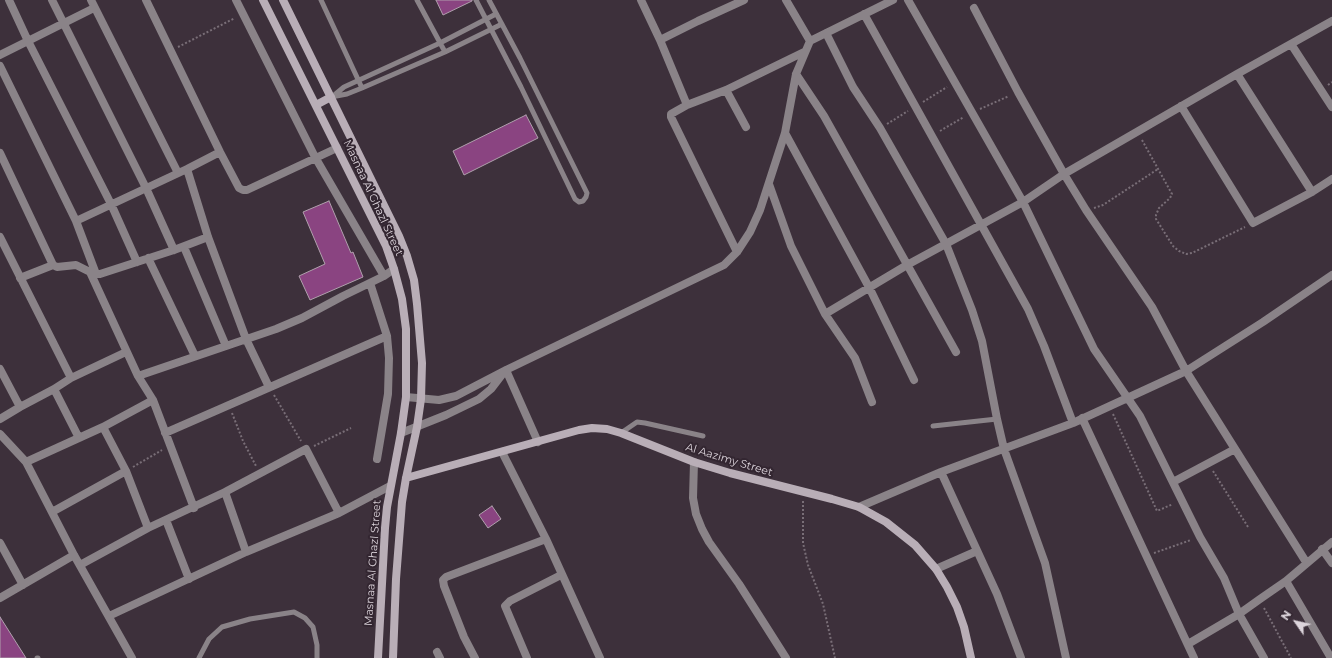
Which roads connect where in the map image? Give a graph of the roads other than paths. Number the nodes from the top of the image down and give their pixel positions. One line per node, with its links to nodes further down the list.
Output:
1 (9, 0): 26 (street)
2 (52, 0): 22 (street)
3 (146, 0): 48 (street)
4 (236, 0): 50 (street)
5 (263, 0): 41 (street, Masnaa Al Ghazl Street)
6 (283, 0): 40 (street, Masnaa Al Ghazl Street)
7 (321, 0): 37 (lane)
8 (417, 0): 29 (lane)
9 (476, 0): 20 (lane)
10 (489, 0): 18 (lane)
11 (641, 0): 27 (street)
12 (744, 0): 27 (street)
13 (786, 0): 28 (street)
14 (893, 0): 19 (street)
15 (908, 0): 58 (street)
16 (93, 4): 22 (street); 52 (street)
17 (974, 8): 53 (street)
18 (496, 14): 20 (lane); 23 (lane)
19 (864, 14): 25 (street); 61 (street)
20 (486, 19): 24 (lane); 29 (lane)
21 (1332, 21): 30 (street)
22 (63, 23): 26 (street); 56 (street)
23 (502, 24): 24 (lane); 24 (lane)
24 (491, 29): 31 (lane)
25 (826, 33): 28 (street); 64 (street)
26 (28, 40): 33 (street); 59 (street)
27 (660, 40): 42 (street)
28 (810, 41): 32 (street)
29 (440, 43): 31 (lane); 37 (lane)
30 (1291, 44): 36 (street); 44 (street)
31 (445, 52): 38 (lane)
32 (804, 52): 35 (street); 39 (street)
33 (0, 55)
34 (0, 66): 60 (street)
35 (796, 74): 46 (street); 71 (street)
36 (1237, 74): 43 (street); 57 (street)
37 (358, 80): 38 (lane); 40 (lane)
38 (362, 88): 40 (lane)
39 (726, 90): 42 (street); 45 (street)
40 (331, 97): 41 (street); 96 (street, Masnaa Al Ghazl Street)
41 (316, 105): 47 (street, Masnaa Al Ghazl Street)
42 (687, 105): 67 (street)
43 (1181, 106): 53 (street); 57 (street)
44 (1332, 107)
45 (746, 127)
46 (786, 133): 55 (street); 78 (street)
47 (337, 148): 50 (street); 72 (street, Masnaa Al Ghazl Street)
48 (220, 152): 50 (street); 51 (street)
49 (0, 153): 70 (street)
50 (315, 157): 75 (street)
51 (187, 169): 52 (street); 62 (street)
52 (178, 173): 56 (street)
53 (1064, 174): 58 (street); 88 (street)
54 (1332, 179): 57 (street)
55 (769, 184): 67 (street); 79 (street)
56 (146, 188): 59 (street); 66 (street)
57 (1312, 192)
58 (1023, 202): 61 (street); 95 (street)
59 (112, 204): 60 (street); 69 (street)
60 (76, 221): 73 (street)
61 (981, 225): 64 (street); 103 (street)
62 (208, 237): 65 (street); 81 (street)
63 (0, 238): 76 (street)
64 (946, 244): 71 (street); 102 (street)
65 (184, 247): 66 (street); 82 (street)
66 (174, 250): 68 (street)
67 (737, 252): 87 (street)
68 (148, 258): 69 (street); 85 (street)
69 (137, 262): 73 (street)
70 (53, 265): 73 (street); 76 (street)
71 (907, 265): 78 (street); 84 (street)
72 (394, 269): 75 (street); 94 (street, Masnaa Al Ghazl Street)
73 (93, 273): 83 (street)
74 (1332, 275): 88 (street)
75 (384, 276): 77 (street)
76 (20, 278): 90 (street)
77 (370, 283): 80 (street); 81 (street)
78 (870, 288): 79 (street); 91 (street)
79 (825, 314): 98 (street)
80 (387, 336): 92 (street); 117 (street)
81 (246, 339): 82 (street); 92 (street)
82 (226, 346): 85 (street)
83 (126, 352): 89 (street); 90 (street)
84 (956, 352)
85 (195, 356): 89 (street)
86 (0, 369): 99 (street)
87 (506, 370): 96 (street); 105 (street); 113 (street)
88 (1186, 371): 95 (street); 115 (street)
89 (138, 376): 97 (street)
90 (71, 378): 93 (street)
91 (914, 380)
92 (269, 387): 107 (street)
93 (54, 389): 99 (street); 112 (street)
94 (406, 397): 96 (street); 108 (street, Masnaa Al Ghazl Street)
95 (1128, 398): 100 (street); 123 (street)
96 (421, 399): 105 (street, Masnaa Al Ghazl Street)
97 (153, 400): 106 (street); 107 (street)
98 (872, 402)
99 (20, 407): 101 (street)
100 (1082, 418): 103 (street); 150 (street)
101 (0, 419)
102 (996, 419): 104 (lane); 114 (street)
103 (1073, 423): 114 (street)
104 (933, 426)
105 (417, 427): 108 (street); 122 (street, Masnaa Al Ghazl Street)
106 (103, 428): 112 (street); 120 (street)
107 (165, 433): 127 (street)
108 (401, 433): 124 (street, Masnaa Al Ghazl Street)
109 (621, 433): 111 (lane); 113 (street, Al Aazimy Street); 119 (street, Al Aazimy Street)
110 (0, 434): 118 (street)
111 (703, 436)
112 (79, 438): 118 (street)
113 (538, 442): 116 (street, Al Aazimy Street)
114 (1004, 449): 121 (street); 162 (street)
115 (1235, 449): 123 (street); 139 (street)
116 (502, 452): 122 (street, Al Aazimy Street); 132 (street)
117 (377, 459)
118 (26, 462): 128 (street)
119 (694, 462): 126 (street, Al Aazimy Street); 159 (street)
120 (126, 471): 128 (street); 131 (street)
121 (941, 472): 126 (street); 136 (street)
122 (406, 478): 155 (street, Masnaa Al Ghazl Street)
123 (1173, 482): 148 (street)
124 (390, 486): 129 (street); 154 (street, Masnaa Al Ghazl Street)
125 (225, 492): 127 (street); 129 (street); 137 (street)
126 (858, 507): 142 (street, Al Aazimy Street)
127 (194, 508): 130 (street)
128 (52, 512): 138 (street)
129 (339, 513): 137 (street)
130 (166, 520): 131 (street); 144 (street)
131 (148, 528): 141 (street)
132 (546, 539): 143 (street); 156 (street)
133 (1332, 542): 135 (street)
134 (0, 543): 146 (street)
135 (1322, 549): 139 (street); 140 (street)
136 (977, 550): 142 (street); 161 (street)
137 (246, 552): 144 (street)
138 (74, 555): 141 (street); 146 (street)
139 (1306, 562): 145 (street)
140 (1332, 563)
141 (80, 565): 149 (street)
142 (936, 569): 160 (street, Al Aazimy Street)
143 (561, 575): 157 (street); 158 (street)
144 (189, 579): 149 (street)
145 (1286, 581): 148 (street); 165 (street)
146 (23, 585): 147 (street)
147 (0, 598)
148 (1239, 614): 150 (street); 164 (street)
149 (109, 616): 151 (street)
150 (1188, 644): 163 (street)
151 (132, 658)
152 (199, 658): 153 (lane)
153 (317, 658)
154 (378, 658)
155 (393, 658)
156 (476, 658)
157 (527, 658)
158 (600, 658)
159 (786, 658)
160 (971, 658)
161 (1021, 658)
162 (1066, 658)
163 (1194, 658)
164 (1264, 658)
165 (1331, 658)

